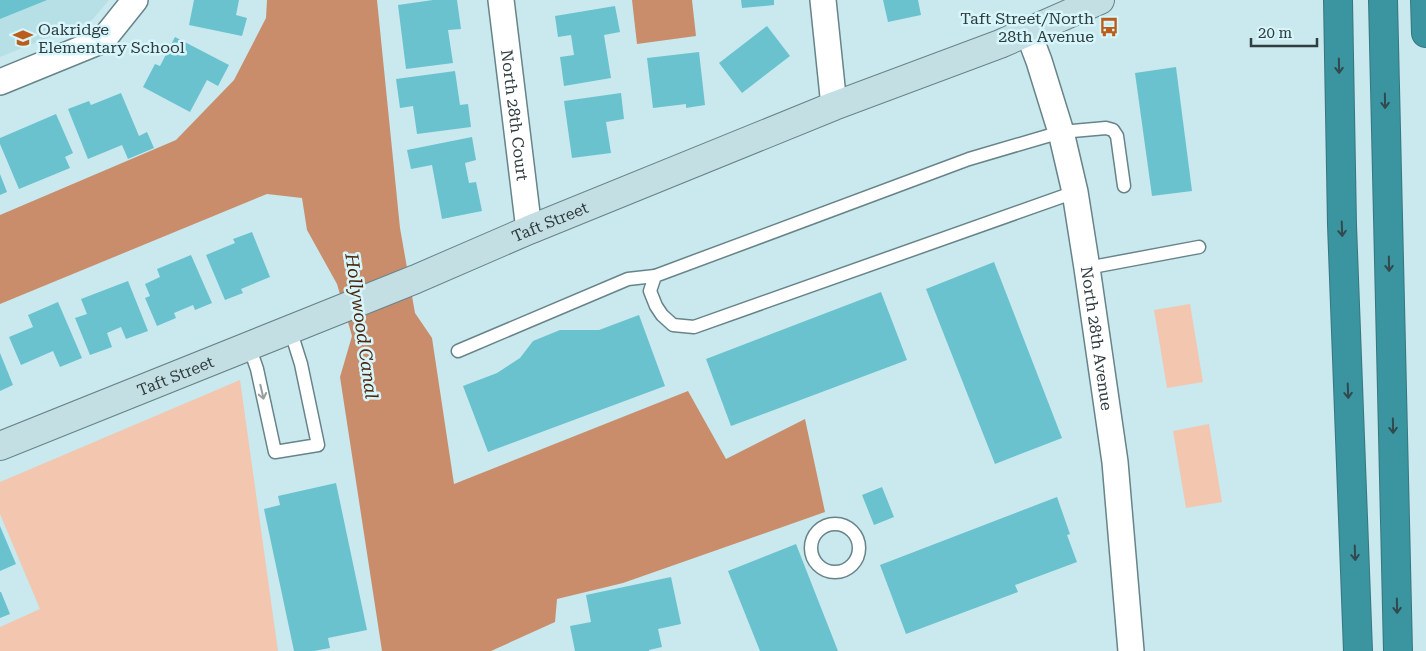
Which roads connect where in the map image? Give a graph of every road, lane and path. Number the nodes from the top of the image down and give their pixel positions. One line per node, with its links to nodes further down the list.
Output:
1 (135, 0): 10 (street)
2 (501, 0): 15 (street, North 28th Court)
3 (824, 0): 11 (street)
4 (1100, 0): 8 (street, Taft Street)
5 (1338, 0): 24 (highway, one-way to 24)
6 (1382, 0): 25 (highway, one-way to 25)
7 (1425, 0): 9 (highway)
8 (1028, 32): 11 (street, Taft Street); 12 (street, North 28th Avenue)
9 (1426, 33)
10 (0, 82)
11 (834, 106): 15 (street, Taft Street)
12 (1061, 132): 13 (lane); 14 (street, North 28th Avenue); 18 (lane)
13 (1124, 186)
14 (1075, 192): 17 (street, North 28th Avenue); 18 (lane)
15 (529, 230): 19 (street, Taft Street)
16 (1199, 247): 17 (lane)
17 (1087, 268): 23 (street, North 28th Avenue)
18 (655, 276): 21 (lane)
19 (290, 329): 20 (street, Taft Street); 20 (lane, one-way to 19)
20 (249, 346): 22 (street, Taft Street)
21 (458, 350)
22 (0, 446)
23 (1130, 651)
24 (1358, 651)
25 (1398, 651)

